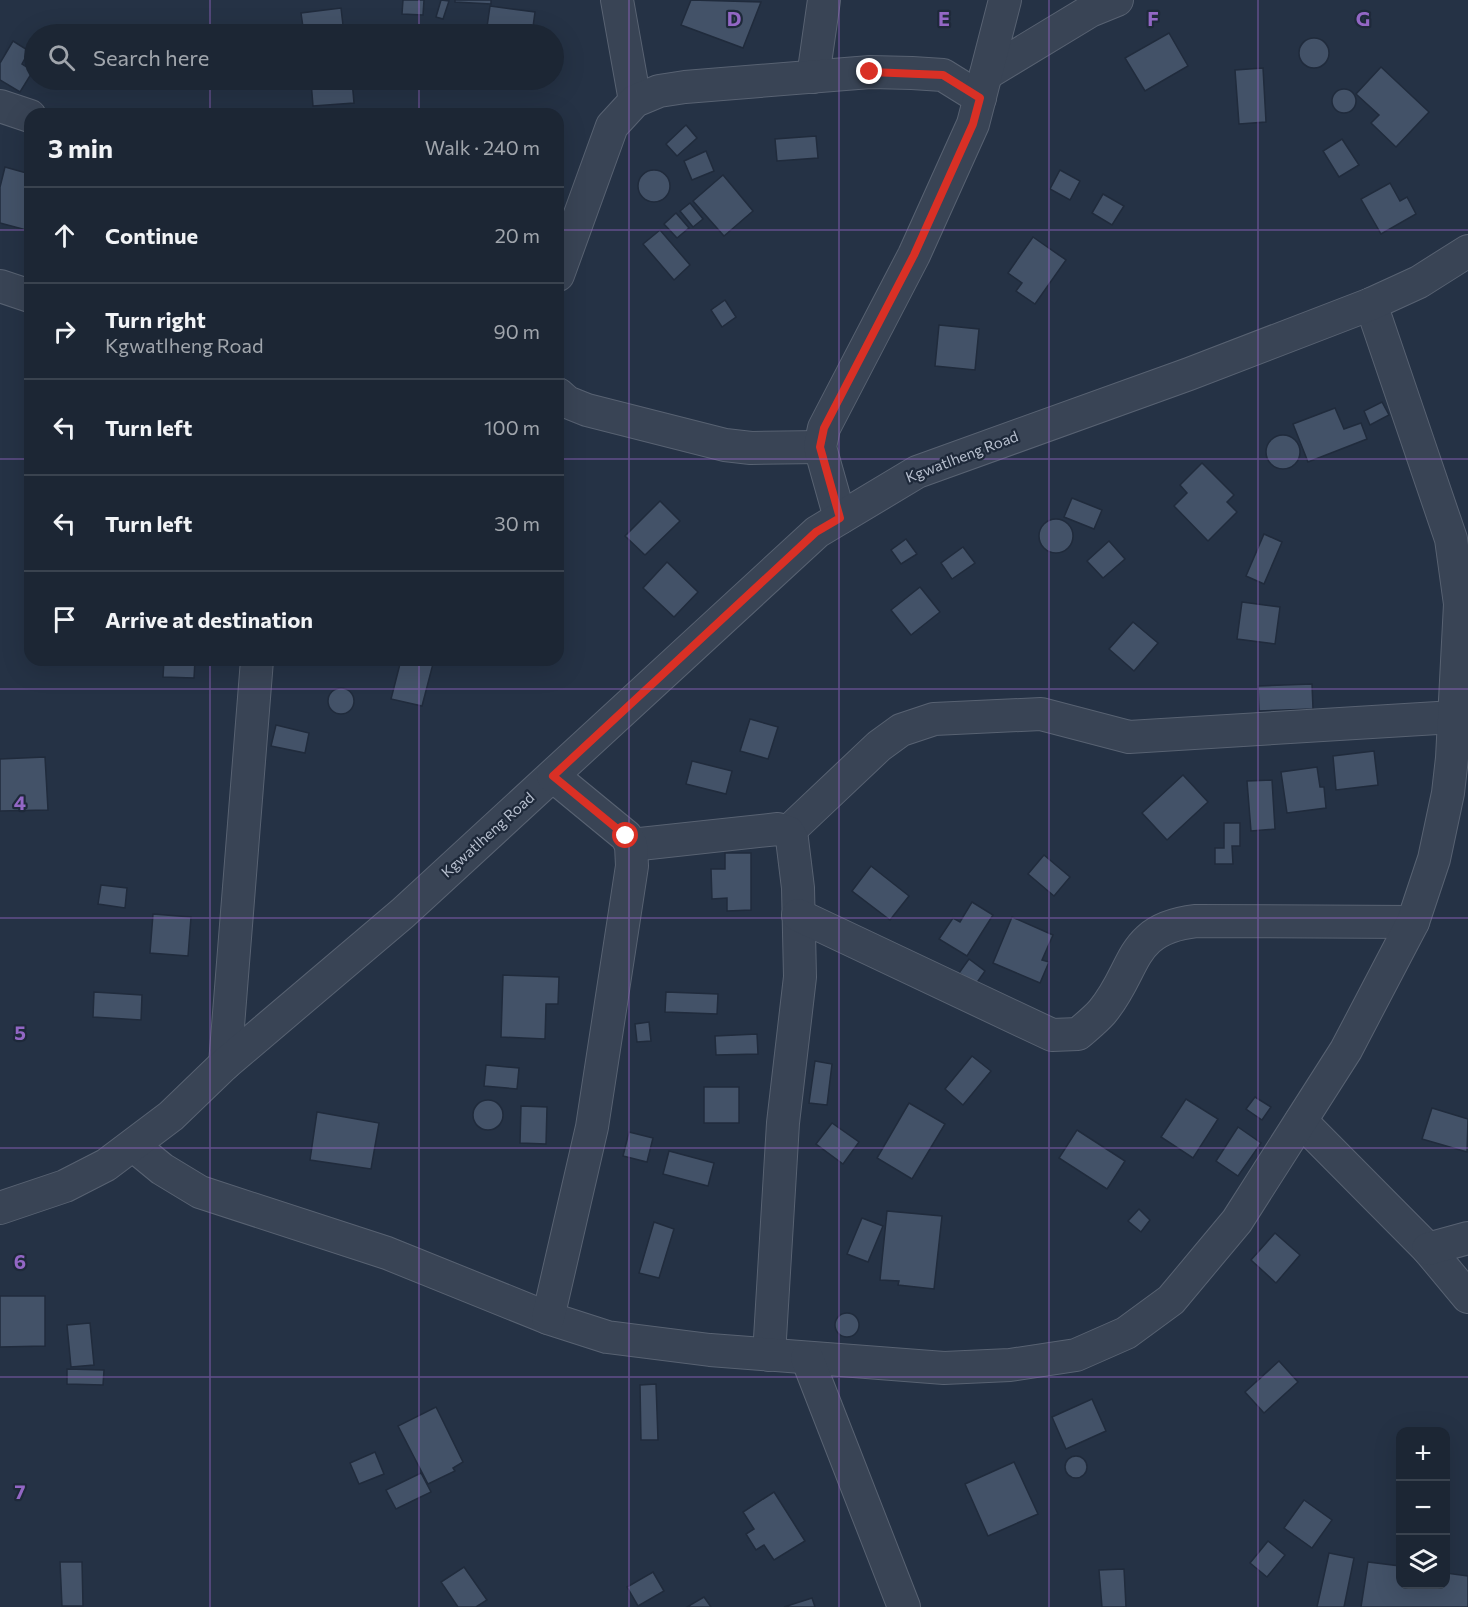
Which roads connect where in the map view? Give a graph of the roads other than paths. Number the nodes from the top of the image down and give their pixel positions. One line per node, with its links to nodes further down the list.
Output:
1 (617, 0): 7 (street)
2 (824, 0): 5 (street)
3 (1005, 0): 6 (street)
4 (1117, 0): 6 (street)
5 (813, 77): 6 (street); 7 (street)
6 (983, 86): 16 (street)
7 (635, 101): 11 (street)
8 (0, 106): 9 (street)
9 (24, 114)
10 (1468, 251): 14 (street, Kgwatlheng Road)
11 (564, 258)
12 (0, 286): 13 (street)
13 (24, 294)
14 (1371, 304): 17 (street, Kgwatlheng Road); 19 (street)
15 (564, 399): 16 (street)
16 (820, 447): 17 (street)
17 (840, 518): 20 (street, Kgwatlheng Road)
18 (257, 666): 26 (street)
19 (1454, 717): 21 (street); 22 (street)
20 (553, 776): 23 (street); 26 (street, Kgwatlheng Road)
21 (1458, 803): 25 (street)
22 (788, 832): 23 (street); 24 (street)
23 (632, 845): 33 (street)
24 (798, 915): 25 (street); 34 (street)
25 (1413, 922): 27 (street)
26 (225, 1064): 28 (street, Kgwatlheng Road)
27 (1301, 1121): 31 (street); 35 (street)
28 (134, 1146): 29 (street, Kgwatlheng Road); 33 (street)
29 (0, 1208)
30 (1468, 1238): 31 (street)
31 (1428, 1249): 32 (street)
32 (1468, 1297)
33 (548, 1318): 34 (street)
34 (769, 1355): 35 (street)
35 (807, 1358): 36 (street)
36 (904, 1607)

